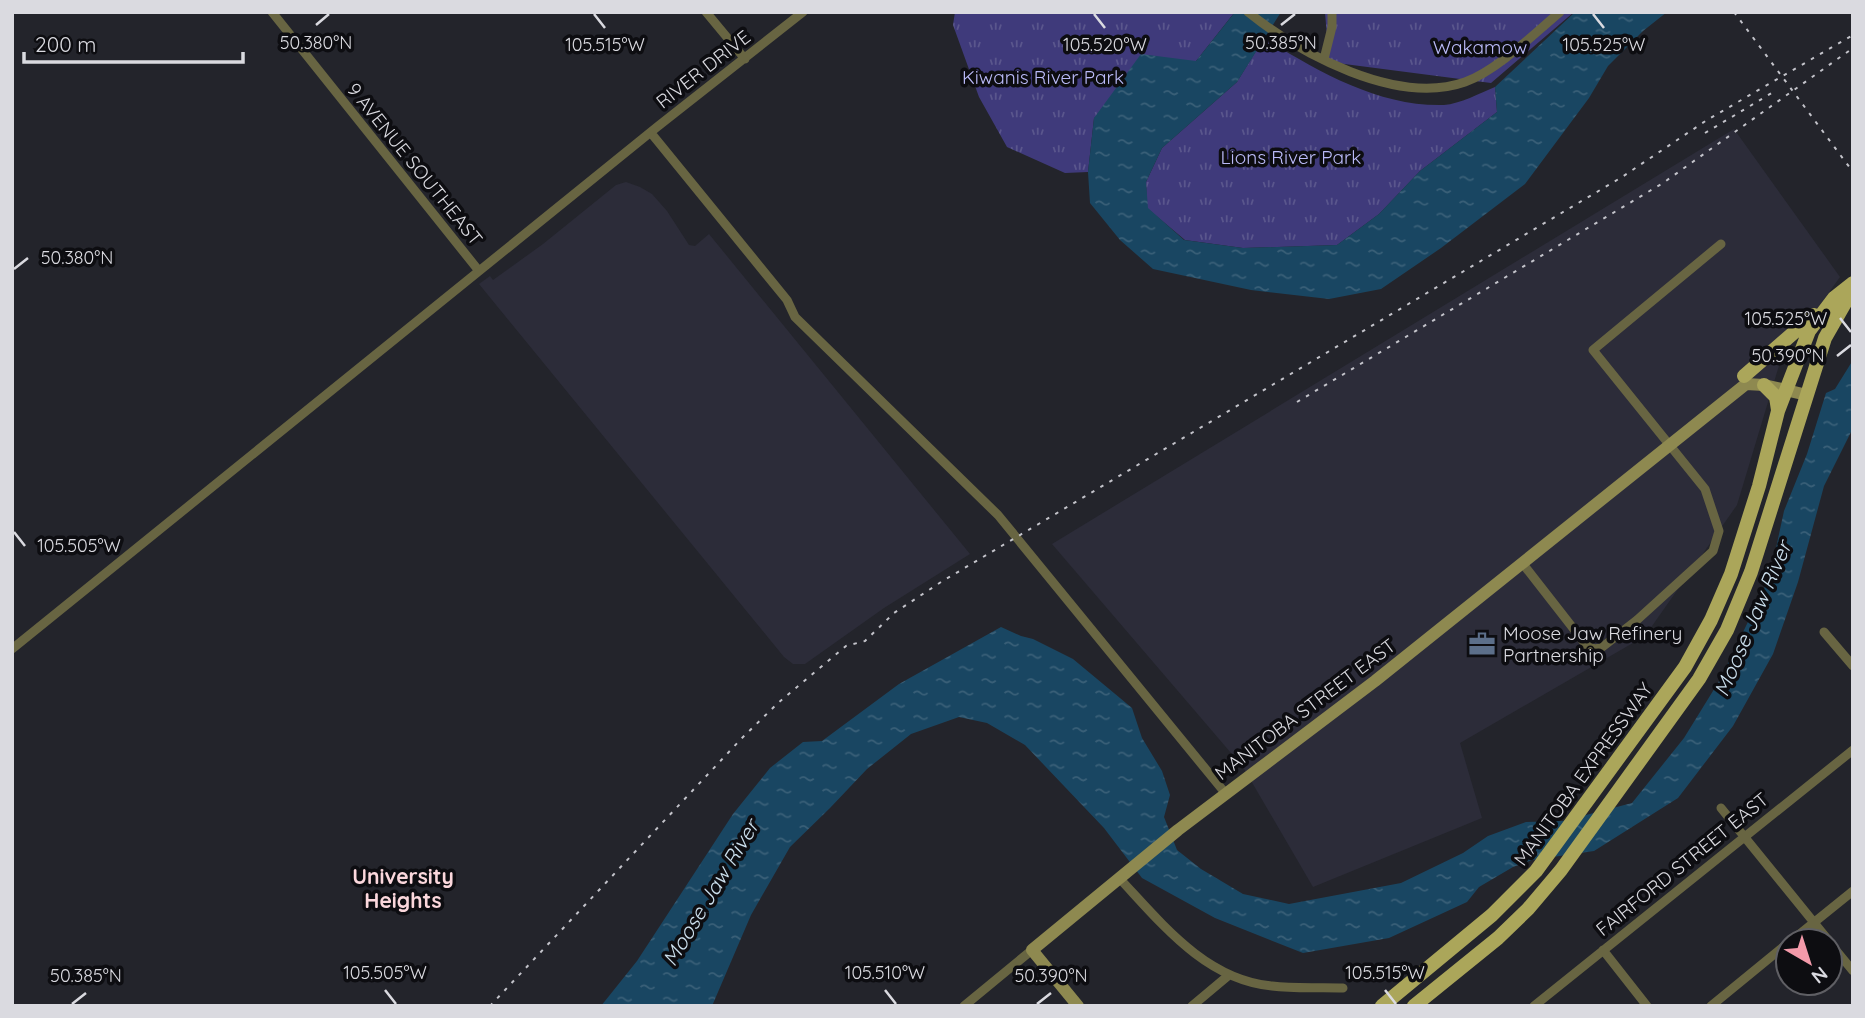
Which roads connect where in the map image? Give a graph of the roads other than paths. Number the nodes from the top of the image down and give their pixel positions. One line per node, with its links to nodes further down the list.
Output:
1 (272, 12): 11 (street, 9 AVENUE SOUTHEAST)
2 (706, 12): 7 (street)
3 (803, 12): 7 (street, RIVER DRIVE)
4 (1248, 12): 8 (street)
5 (1332, 12): 8 (street)
6 (1560, 12): 8 (street)
7 (744, 59): 9 (street, RIVER DRIVE)
8 (1324, 59)
9 (654, 130): 11 (street, RIVER DRIVE); 25 (street)
10 (1721, 244): 19 (street)
11 (479, 271): 22 (street, RIVER DRIVE)
12 (1851, 289): 13 (main road, MANITOBA EXPRESSWAY); 17 (main road, MANITOBA EXPRESSWAY)
13 (1834, 298): 14 (main road); 16 (main road, MANITOBA EXPRESSWAY)
14 (1744, 376): 16 (street); 19 (street, MANITOBA STREET EAST)
15 (1764, 385): 16 (street); 18 (main road); 19 (street, MANITOBA STREET EAST)
16 (1786, 387): 17 (street); 18 (main road, MANITOBA EXPRESSWAY)
17 (1807, 395): 42 (main road, MANITOBA EXPRESSWAY)
18 (1778, 411): 41 (main road, MANITOBA EXPRESSWAY)
19 (1668, 442): 20 (street, MANITOBA STREET EAST); 20 (street)
20 (1523, 564): 25 (street, MANITOBA STREET EAST)
21 (1824, 632): 23 (street)
22 (12, 649)
23 (1853, 666)
24 (1853, 750): 27 (street, FAIRFORD STREET EAST)
25 (1226, 794): 28 (street, MANITOBA STREET EAST)
26 (1721, 808): 27 (street)
27 (1745, 838): 30 (street); 34 (street, FAIRFORD STREET EAST)
28 (1124, 876): 33 (street, MANITOBA STREET EAST); 36 (street)
29 (1853, 891): 30 (street)
30 (1814, 922): 31 (street); 32 (street)
31 (1808, 927)
32 (1818, 927)
33 (1032, 950): 38 (street, MANITOBA STREET EAST); 39 (street)
34 (1603, 950): 43 (street, FAIRFORD STREET EAST); 44 (street)
35 (1774, 954): 45 (street)
36 (1228, 975): 37 (street); 40 (street)
37 (1343, 988)
38 (964, 1006)
39 (1078, 1006)
40 (1192, 1006)
41 (1382, 1006)
42 (1414, 1006)
43 (1534, 1006)
44 (1647, 1006)
45 (1711, 1006)

